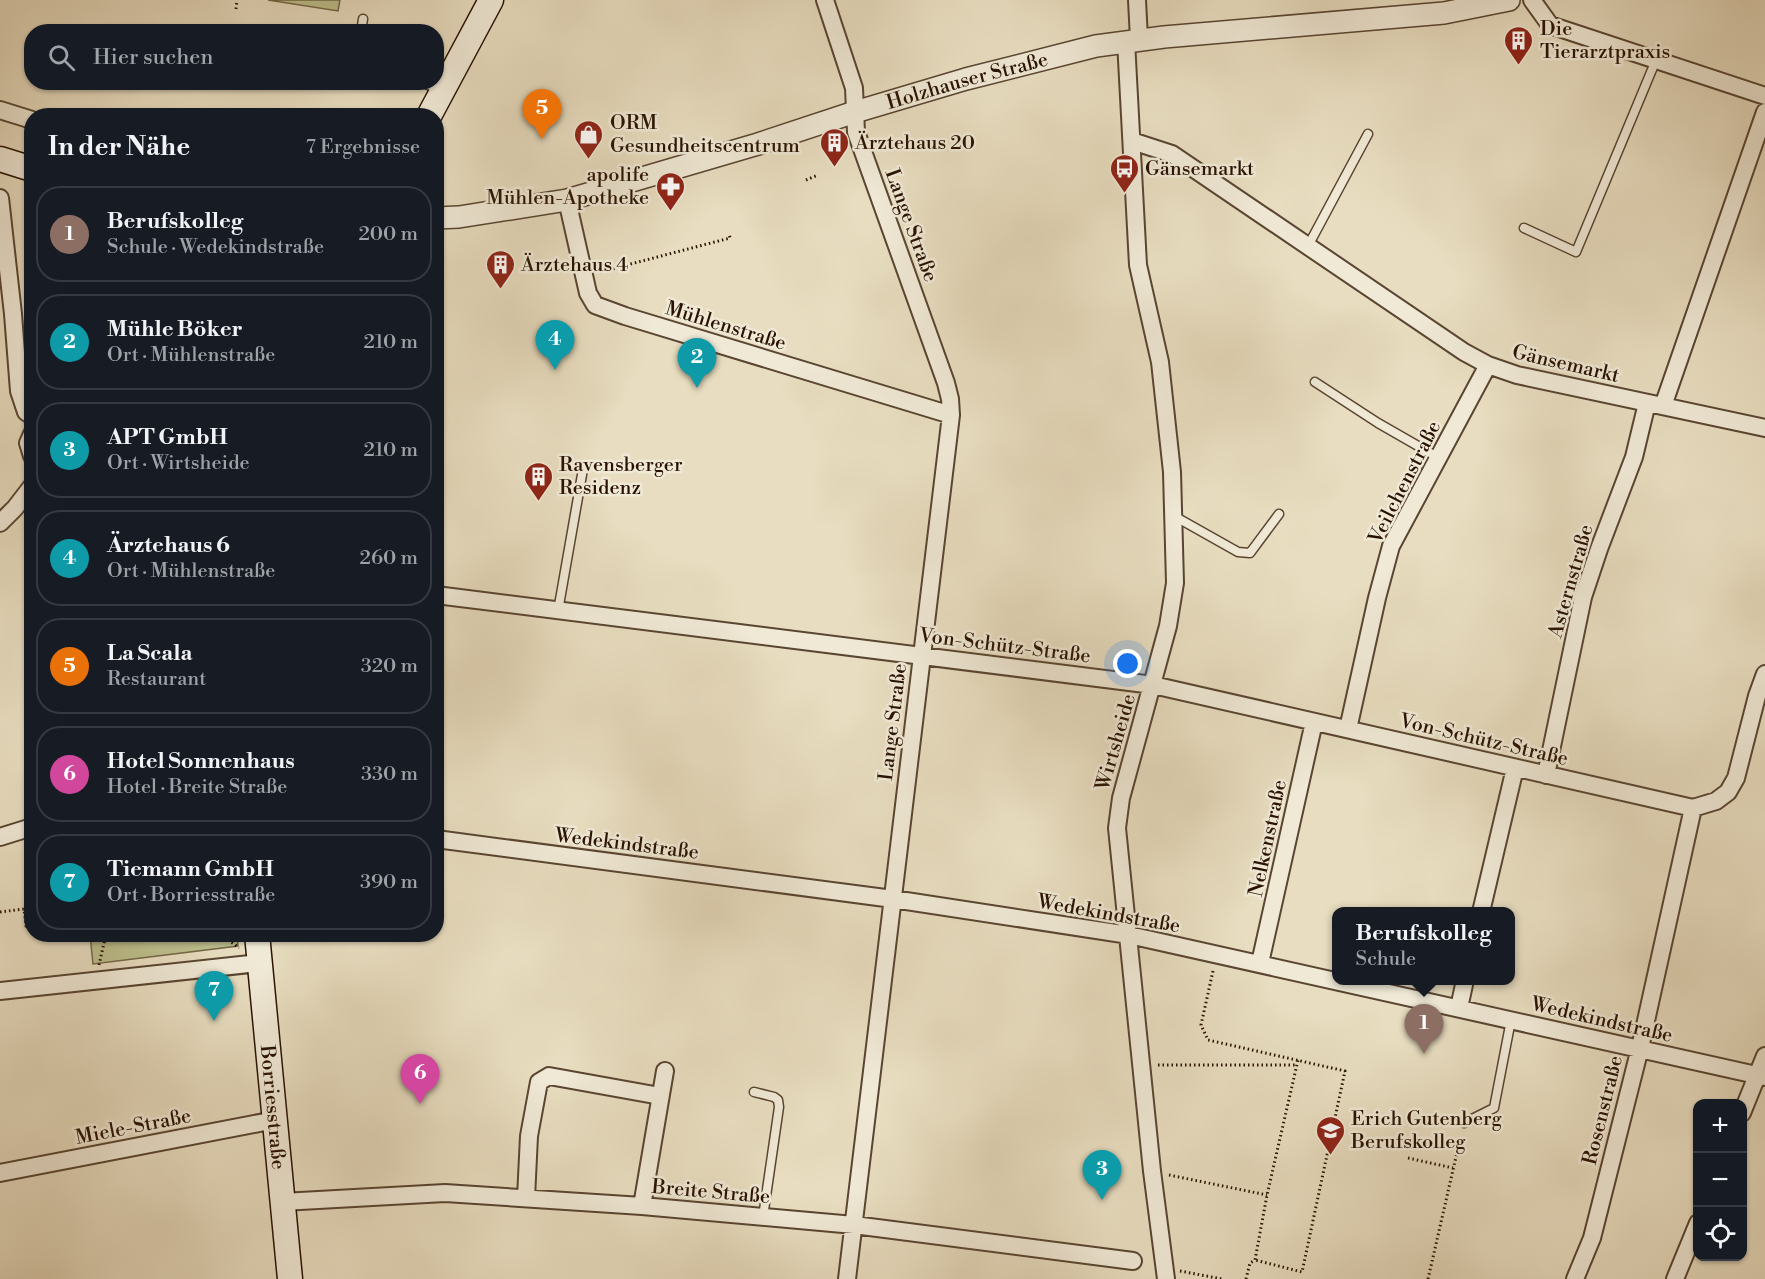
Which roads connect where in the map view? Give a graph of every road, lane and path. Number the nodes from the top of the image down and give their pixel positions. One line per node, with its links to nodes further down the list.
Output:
1 (237, 0): 7 (path)
2 (491, 0): 12 (main road)
3 (825, 0): 17 (street, Lange Straße)
4 (1137, 0): 10 (street, Wirtsheide)
5 (1509, 0): 10 (street, Holzhauser Straße)
6 (1532, 0): 11 (street)
7 (236, 9)
8 (363, 19): 9 (lane)
9 (362, 24)
10 (1133, 40): 17 (street, Holzhauser Straße); 21 (street, Wirtsheide)
11 (1656, 60): 14 (street); 27 (lane)
12 (444, 69)
13 (432, 90): 15 (main road)
14 (1765, 96)
15 (430, 108)
16 (0, 110): 19 (street)
17 (855, 112): 25 (street, Holzhauser Straße); 35 (street, Lange Straße)
18 (1765, 112): 34 (street, Asternstraße)
19 (24, 118)
20 (1368, 134): 29 (lane)
21 (1132, 141): 29 (street, Gänsemarkt); 41 (street, Wirtsheide)
22 (818, 175): 23 (path)
23 (806, 180)
24 (0, 198): 33 (street)
25 (567, 200): 26 (street, Holzhauser Straße); 30 (street, Mühlenstraße)
26 (444, 218)
27 (1524, 228)
28 (729, 233): 30 (path)
29 (1308, 246): 31 (street, Gänsemarkt)
30 (584, 276): 35 (street, Mühlenstraße)
31 (1488, 365): 34 (street, Gänsemarkt); 37 (street, Veilchenstraße)
32 (1315, 382): 37 (lane)
33 (24, 405)
34 (1655, 405): 36 (street, Gänsemarkt); 51 (street, Asternstraße)
35 (951, 415): 45 (street, Lange Straße)
36 (1765, 428)
37 (1439, 458): 49 (street, Veilchenstraße)
38 (583, 469): 44 (lane)
39 (24, 496): 42 (street)
40 (1279, 514): 41 (lane)
41 (1174, 516): 47 (street, Wirtsheide)
42 (0, 523)
43 (444, 596): 44 (street, Von-Schütz-Straße)
44 (558, 611): 45 (street, Von-Schütz-Straße)
45 (921, 656): 47 (street, Von-Schütz-Straße); 56 (street, Lange Straße)
46 (1765, 674): 52 (street)
47 (1153, 685): 48 (street, Von-Schütz-Straße); 60 (street, Wirtsheide)
48 (1314, 722): 49 (street, Von-Schütz-Straße); 65 (street, Nelkenstraße)
49 (1348, 729): 50 (street, Von-Schütz-Straße)
50 (1515, 768): 51 (street, Von-Schütz-Straße); 57 (street)
51 (1546, 775): 52 (street, Von-Schütz-Straße)
52 (1697, 807): 73 (street, Rosenstraße)
53 (24, 830): 54 (street)
54 (0, 837)
55 (444, 840): 56 (street, Wedekindstraße)
56 (893, 899): 60 (street, Wedekindstraße); 93 (street, Lange Straße)
57 (1482, 907)
58 (24, 909): 59 (path)
59 (0, 912)
60 (1129, 935): 63 (street, Wedekindstraße); 76 (street, Wirtsheide)
61 (104, 942): 67 (path)
62 (258, 942): 64 (main road, Borriesstraße)
63 (1217, 954): 65 (street, Wedekindstraße); 75 (path)
64 (259, 963): 67 (street); 82 (main road, Borriesstraße)
65 (1260, 963): 66 (street, Wedekindstraße)
66 (1332, 979)
67 (95, 981): 70 (street)
68 (1357, 985): 71 (street, Wedekindstraße)
69 (1464, 985): 71 (street)
70 (0, 991)
71 (1459, 1008): 72 (street, Wedekindstraße)
72 (1511, 1020): 73 (street, Wedekindstraße); 83 (lane)
73 (1640, 1048): 78 (street, Wedekindstraße); 103 (street, Rosenstraße)
74 (1765, 1056): 78 (street)
75 (1297, 1063): 76 (path); 88 (path); 95 (path)
76 (1142, 1065): 86 (street, Wirtsheide)
77 (665, 1071): 80 (street)
78 (1761, 1076): 81 (street)
79 (754, 1092): 92 (lane)
80 (660, 1096): 89 (street); 91 (street)
81 (1747, 1105)
82 (275, 1120): 87 (street, Miele-Straße); 90 (main road, Borriesstraße)
83 (1464, 1123): 85 (path)
84 (1408, 1158): 85 (path)
85 (1454, 1168): 102 (path)
86 (1152, 1171): 88 (path); 97 (street, Wirtsheide)
87 (0, 1173)
88 (1267, 1195): 95 (path)
89 (526, 1198): 90 (street, Breite Straße); 91 (street, Breite Straße)
90 (282, 1202): 98 (main road, Borriesstraße)
91 (642, 1206): 92 (street, Breite Straße)
92 (763, 1217): 93 (street, Breite Straße)
93 (854, 1225): 96 (street, Breite Straße); 99 (street, Lange Straße)
94 (1693, 1235): 104 (street)
95 (1255, 1260): 101 (path)
96 (1133, 1261)
97 (1166, 1275): 100 (path)
98 (290, 1279)
99 (848, 1279)
100 (1222, 1279)
101 (1246, 1279)
102 (1428, 1279)
103 (1575, 1279)
104 (1675, 1279)

